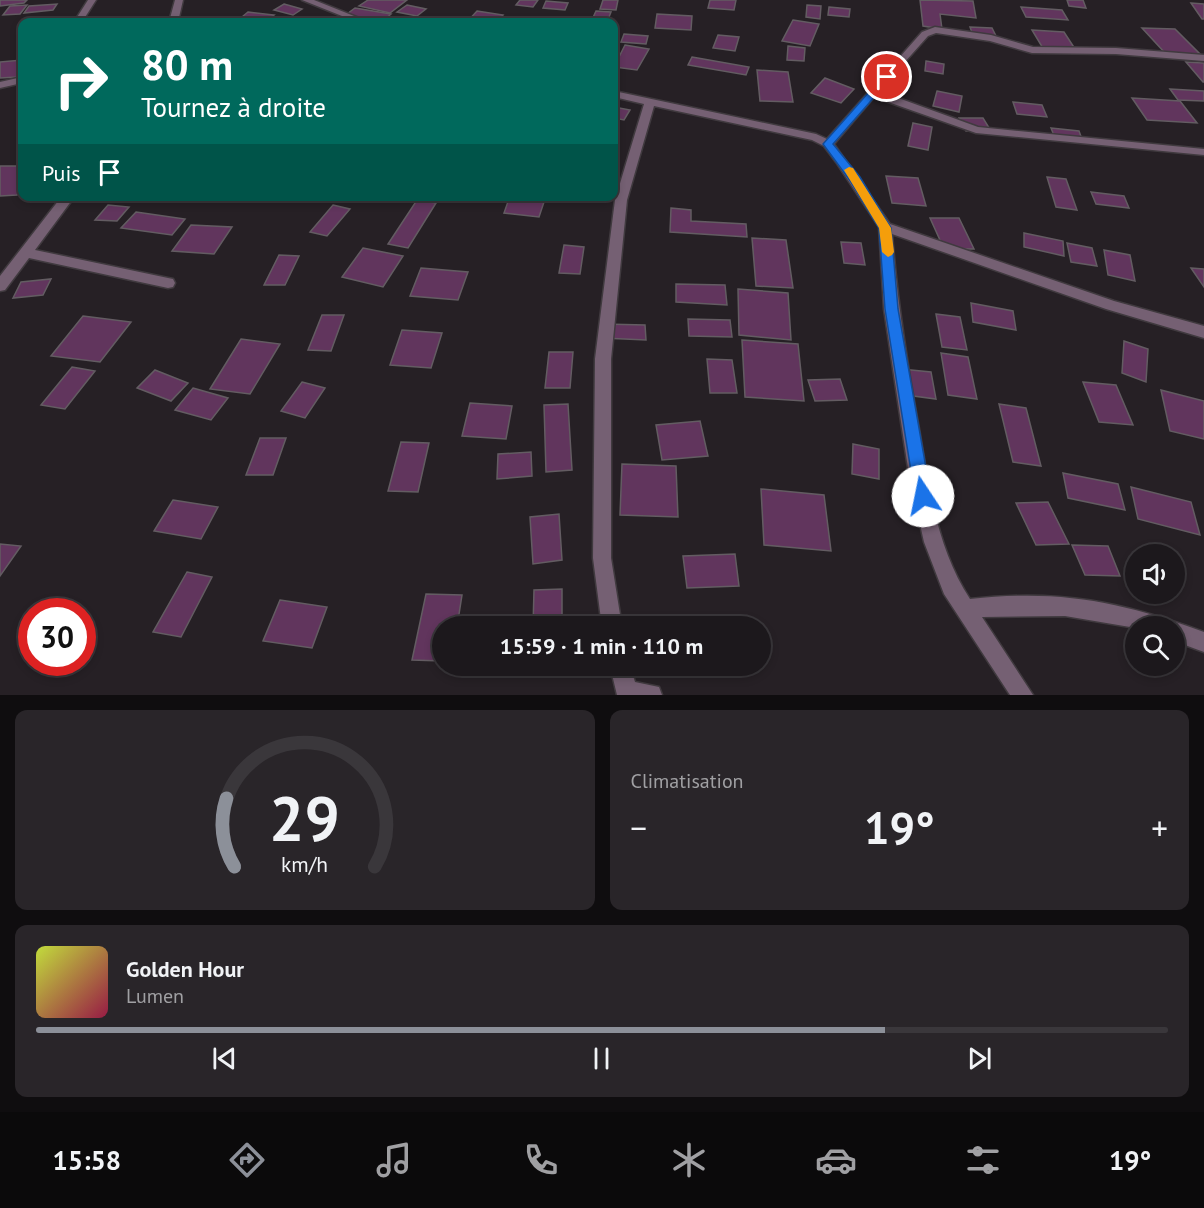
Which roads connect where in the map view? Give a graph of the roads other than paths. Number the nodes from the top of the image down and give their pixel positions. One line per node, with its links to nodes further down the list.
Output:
1 (92, 0): 4 (street)
2 (179, 0): 5 (street)
3 (306, 0): 6 (street)
4 (81, 18)
5 (174, 18)
6 (353, 18)
7 (1204, 58): 10 (street)
8 (18, 81): 9 (street)
9 (0, 85)
10 (874, 93): 13 (street); 14 (street)
11 (618, 95): 12 (street)
12 (650, 102): 13 (street); 22 (street)
13 (828, 144): 16 (street)
14 (1204, 152)
15 (65, 201): 17 (street)
16 (885, 228): 20 (street); 21 (street)
17 (26, 253): 18 (street); 19 (street)
18 (168, 283)
19 (0, 286)
20 (1204, 332)
21 (965, 609): 23 (street); 29 (street)
22 (610, 616)
23 (1125, 616)
24 (1185, 635): 25 (street)
25 (1204, 642)
26 (623, 676): 27 (street)
27 (628, 693): 28 (street)
28 (651, 695)
29 (1022, 695)

